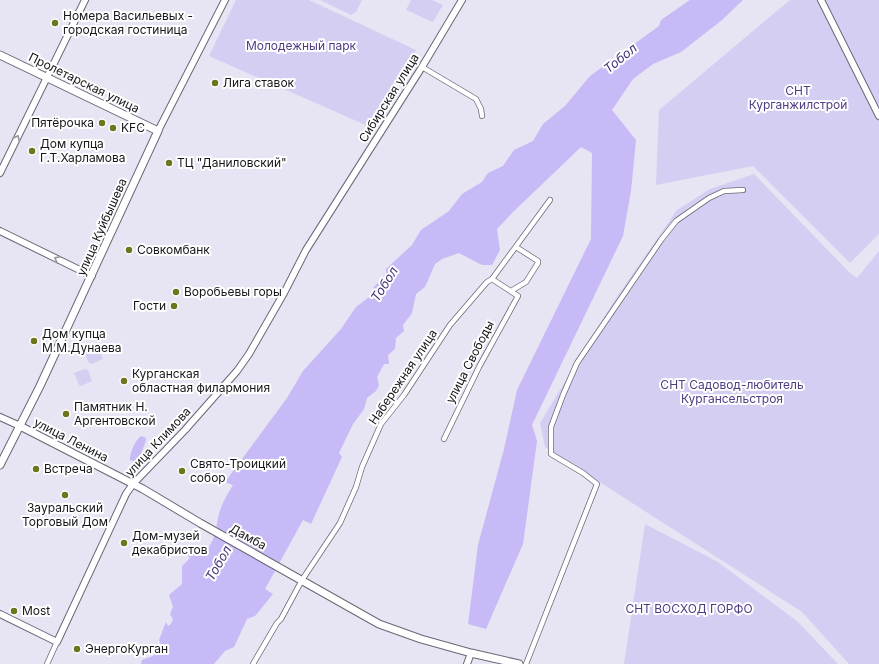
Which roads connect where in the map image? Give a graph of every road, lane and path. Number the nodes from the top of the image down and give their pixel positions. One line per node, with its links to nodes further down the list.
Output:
1 (85, 0): 7 (street)
2 (225, 0): 10 (street, улица Куйбышева)
3 (462, 0): 6 (street, Сибирская улица)
4 (821, 0): 9 (street)
5 (0, 55): 7 (main road, Пролетарская улица)
6 (422, 67): 8 (street); 14 (street, Сибирская улица)
7 (46, 77): 10 (main road, Пролетарская улица); 11 (street, one-way to 7)
8 (482, 116)
9 (879, 116)
10 (158, 131): 17 (main road, улица Куйбышева)
11 (0, 173)
12 (743, 190): 34 (street)
13 (550, 200): 16 (street, Набережная улица)
14 (334, 208): 24 (street, улица Климова)
15 (0, 231): 17 (street, one-way to 15)
16 (516, 247): 18 (street, Набережная улица); 19 (street)
17 (92, 276): 21 (main road, улица Куйбышева)
18 (492, 279): 19 (street); 26 (street, Набережная улица)
19 (511, 291): 22 (street, улица Свободы)
20 (0, 416): 21 (street, улица Ленина)
21 (20, 426): 23 (main road, улица Куйбышева); 24 (main road, улица Ленина)
22 (444, 439)
23 (0, 465)
24 (132, 484): 25 (main road, улица Ленина); 28 (street, улица Климова)
25 (200, 523): 26 (main road, Дамба)
26 (302, 580): 29 (main road, Дамба); 31 (street, Набережная улица)
27 (0, 614): 28 (street)
28 (57, 642): 30 (street, улица Климова)
29 (471, 653): 32 (street); 33 (main road, Дамба)
30 (46, 664)
31 (253, 664)
32 (467, 664)
33 (519, 664)
34 (526, 664)

